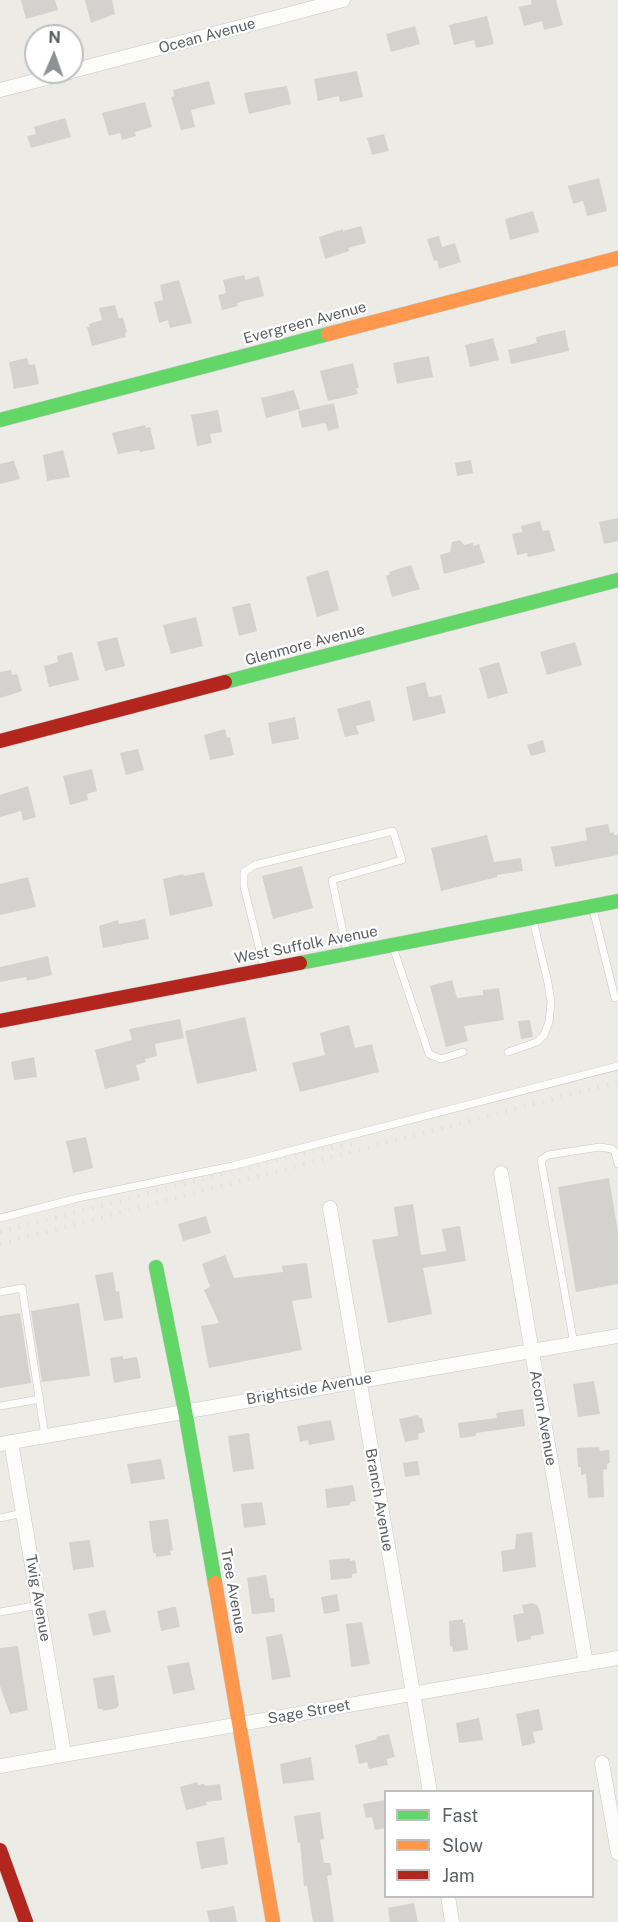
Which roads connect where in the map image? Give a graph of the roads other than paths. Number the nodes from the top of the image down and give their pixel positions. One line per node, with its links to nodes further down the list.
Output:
1 (343, 0): 2 (street, Ocean Avenue)
2 (84, 69)
3 (24, 84): 4 (street, Ocean Avenue)
4 (0, 90)
5 (618, 258): 6 (street, Evergreen Avenue)
6 (0, 420)
7 (618, 580): 8 (street, Glenmore Avenue)
8 (0, 741)
9 (618, 901): 10 (street, West Suffolk Avenue)
10 (592, 906): 11 (street, West Suffolk Avenue); 15 (lane)
11 (533, 918): 12 (street, West Suffolk Avenue); 18 (lane)
12 (392, 945): 13 (street, West Suffolk Avenue); 17 (lane)
13 (348, 954): 14 (street, West Suffolk Avenue); 14 (lane)
14 (265, 970): 16 (street, West Suffolk Avenue)
15 (615, 998)
16 (0, 1021)
17 (464, 1052)
18 (508, 1052)
19 (618, 1066): 23 (lane)
20 (618, 1164): 27 (lane)
21 (501, 1173): 28 (street, Acorn Avenue)
22 (330, 1208): 29 (street, Branch Avenue)
23 (0, 1218)
24 (156, 1267): 32 (street, Tree Avenue)
25 (0, 1292): 30 (lane)
26 (618, 1336): 27 (street, Brightside Avenue)
27 (574, 1344): 28 (street, Brightside Avenue)
28 (532, 1352): 29 (street, Brightside Avenue); 40 (street, Acorn Avenue)
29 (359, 1380): 32 (street, Brightside Avenue); 41 (street, Branch Avenue)
30 (40, 1399): 31 (lane); 33 (lane)
31 (0, 1406)
32 (185, 1411): 33 (street, Brightside Avenue); 42 (street, Tree Avenue)
33 (45, 1436): 34 (street, Brightside Avenue)
34 (6, 1443): 35 (street, Twig Avenue)
35 (23, 1513): 36 (lane); 37 (street, Twig Avenue)
36 (0, 1518)
37 (39, 1605): 38 (lane); 43 (street, Twig Avenue)
38 (0, 1612)
39 (618, 1658): 40 (street, Sage Street)
40 (586, 1664): 41 (street, Sage Street)
41 (413, 1693): 42 (street, Sage Street); 46 (street, Branch Avenue)
42 (239, 1724): 43 (street, Sage Street); 51 (street, Tree Avenue)
43 (64, 1754): 45 (street, Sage Street)
44 (602, 1763): 48 (street)
45 (0, 1766)
46 (430, 1790)
47 (0, 1850): 50 (street)
48 (618, 1853)
49 (448, 1898): 52 (street)
50 (26, 1922)
51 (273, 1922)
52 (452, 1922)

